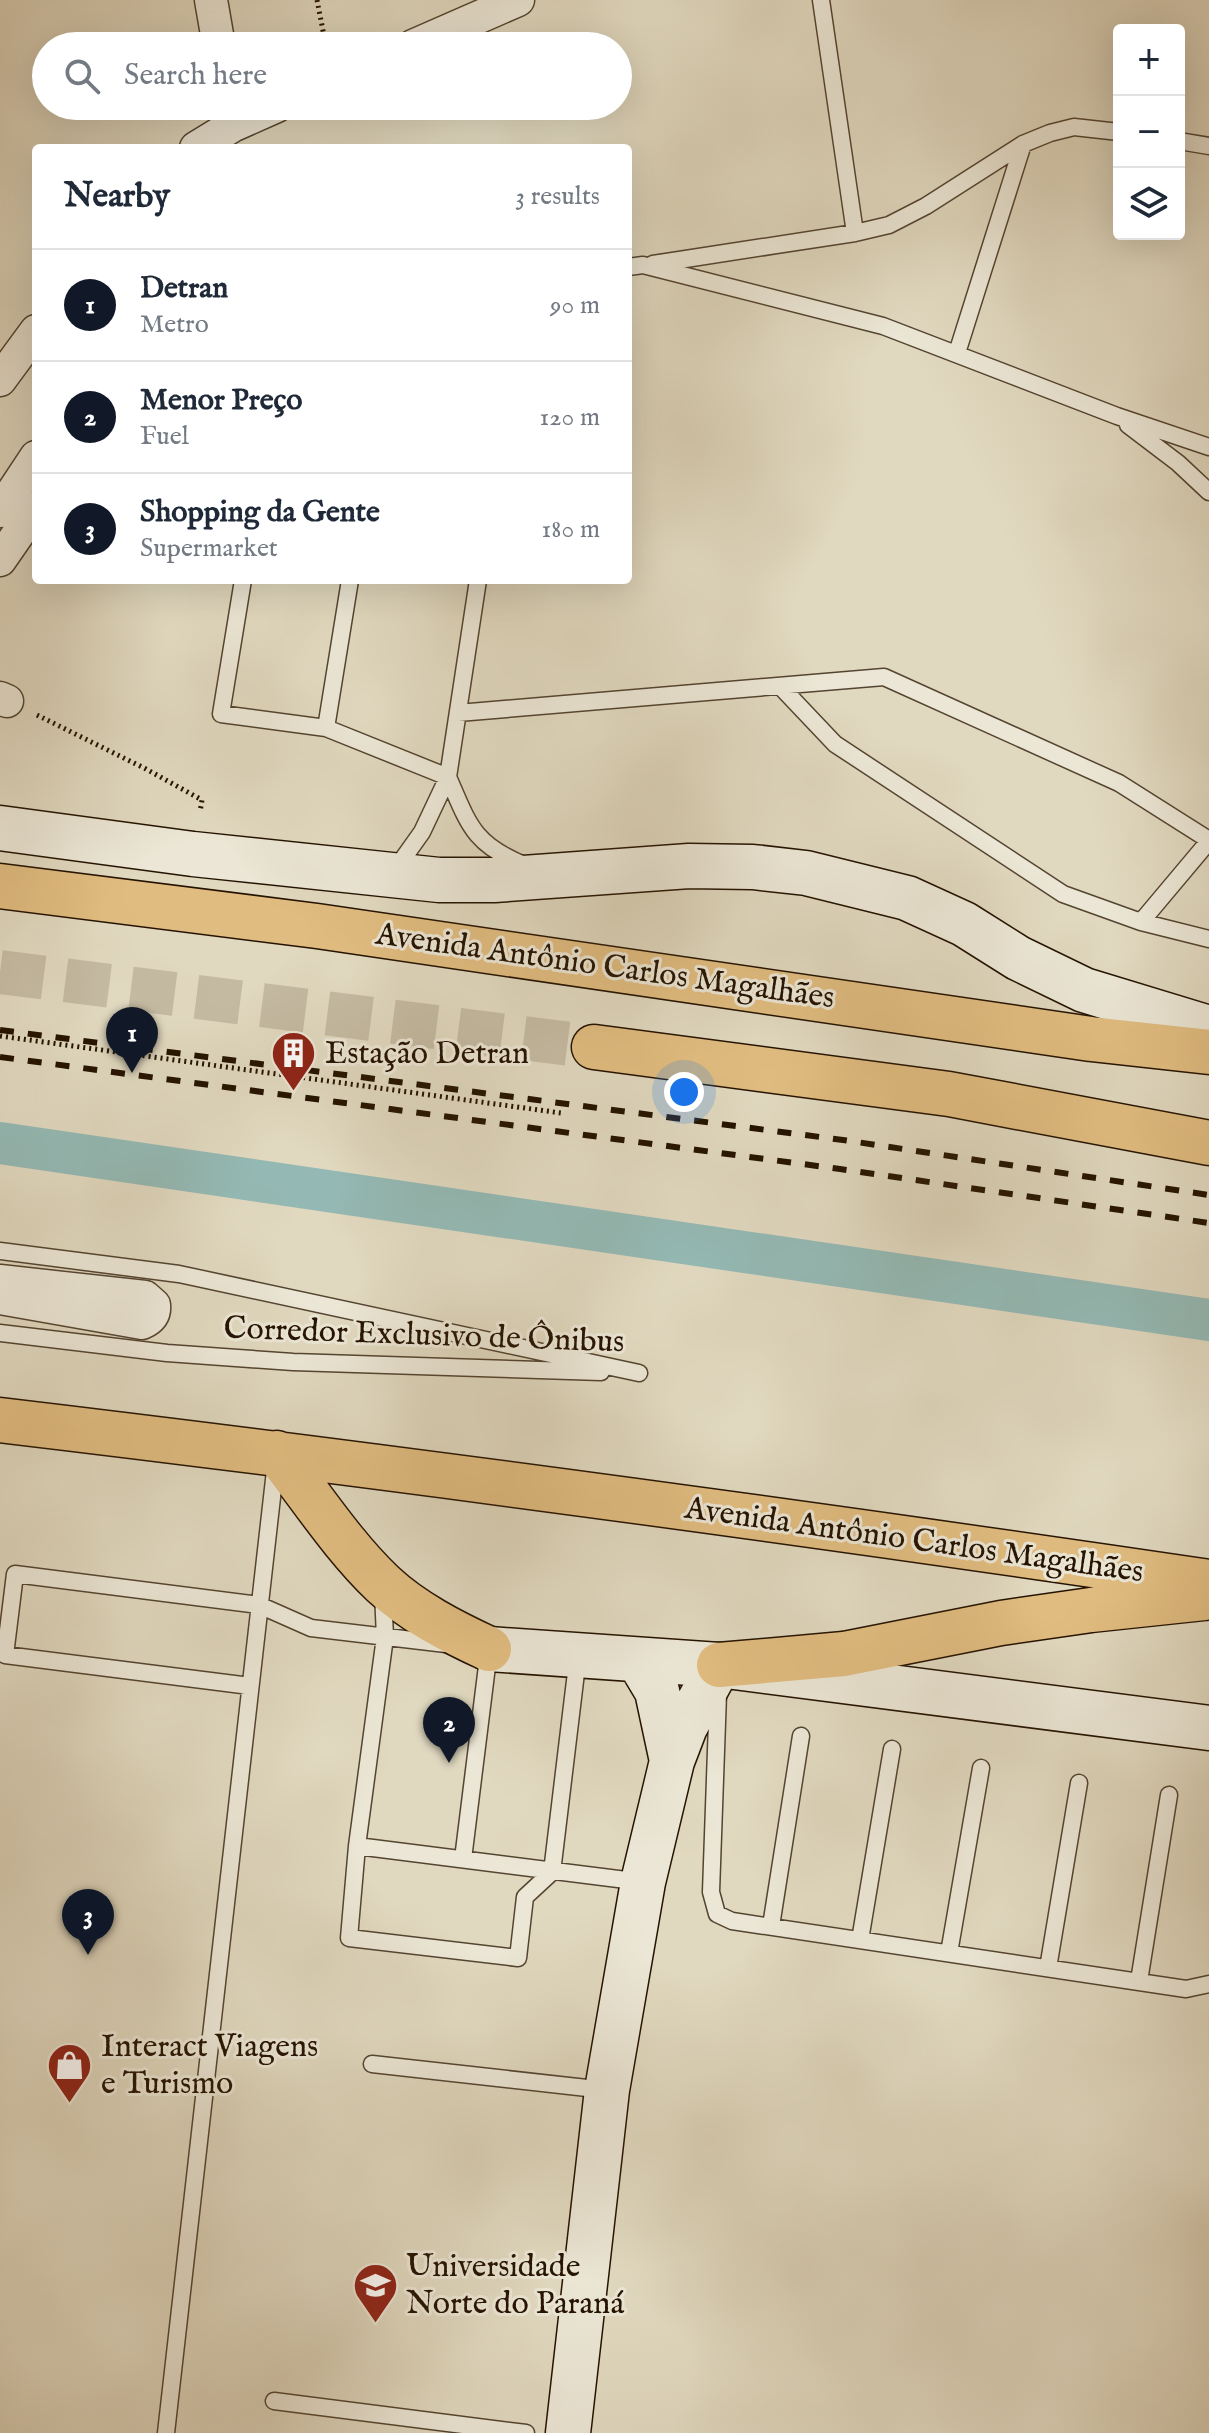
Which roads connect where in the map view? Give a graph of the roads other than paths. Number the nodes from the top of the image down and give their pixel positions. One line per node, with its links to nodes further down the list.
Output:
1 (211, 0): 4 (street)
2 (518, 0): 5 (street)
3 (821, 0): 12 (lane)
4 (217, 32)
5 (445, 32)
6 (227, 120): 9 (street)
7 (1113, 131): 10 (lane)
8 (1185, 142): 11 (lane)
9 (200, 144)
10 (1023, 144): 12 (lane); 15 (lane)
11 (1209, 146)
12 (855, 233): 13 (lane)
13 (636, 266): 15 (lane)
14 (32, 336): 16 (street)
15 (957, 353): 17 (lane)
16 (0, 380)
17 (1117, 416): 18 (lane); 20 (lane)
18 (1209, 447)
19 (32, 463): 21 (street)
20 (1209, 492)
21 (0, 511)
22 (32, 514): 23 (street)
23 (0, 560)
24 (242, 584): 29 (lane)
25 (349, 584): 29 (lane)
26 (477, 584): 28 (lane)
27 (780, 686): 28 (lane); 32 (lane); 36 (lane)
28 (458, 713): 30 (lane)
29 (326, 728): 30 (lane)
30 (448, 777): 33 (lane); 34 (lane)
31 (0, 828): 33 (main road)
32 (1209, 840): 36 (lane)
33 (390, 876): 34 (main road)
34 (552, 877): 38 (main road)
35 (0, 886): 40 (main road, Avenida Antônio Carlos Magalhães)
36 (1141, 922): 37 (lane)
37 (1209, 939)
38 (1209, 1028)
39 (594, 1047): 41 (main road)
40 (1209, 1052)
41 (1209, 1143)
42 (0, 1251): 45 (lane, Corredor Exclusivo de Ônibus)
43 (0, 1281): 44 (street)
44 (0, 1298)
45 (0, 1333)
46 (0, 1420): 47 (main road, Avenida Antônio Carlos Magalhães)
47 (277, 1453): 48 (main road, Avenida Antônio Carlos Magalhães); 49 (main road); 51 (lane)
48 (1209, 1582)
49 (383, 1584): 52 (lane); 53 (main road)
50 (1209, 1597): 56 (main road)
51 (259, 1605): 52 (lane); 57 (lane); 57 (lane)
52 (385, 1637): 53 (lane); 65 (lane)
53 (489, 1649): 54 (main road); 66 (lane)
54 (578, 1656): 55 (main road); 67 (lane)
55 (639, 1661): 56 (main road); 61 (main road)
56 (719, 1665): 58 (main road); 61 (main road); 69 (lane)
57 (250, 1686): 78 (lane)
58 (1209, 1728)
59 (801, 1736): 69 (lane)
60 (892, 1749): 70 (lane)
61 (672, 1761): 68 (main road)
62 (981, 1768): 71 (lane)
63 (1079, 1783): 72 (lane)
64 (1169, 1795): 73 (lane)
65 (357, 1846): 66 (lane); 67 (lane)
66 (463, 1859): 67 (lane)
67 (552, 1872): 68 (lane)
68 (643, 1882): 76 (main road)
69 (771, 1926): 70 (lane)
70 (860, 1940): 71 (lane)
71 (949, 1953): 72 (lane)
72 (1048, 1968): 73 (lane)
73 (1139, 1981): 74 (lane)
74 (1209, 1984)
75 (372, 2064): 76 (lane)
76 (607, 2090): 80 (main road)
77 (274, 2401): 79 (lane)
78 (166, 2433)
79 (526, 2433)
80 (568, 2433)

